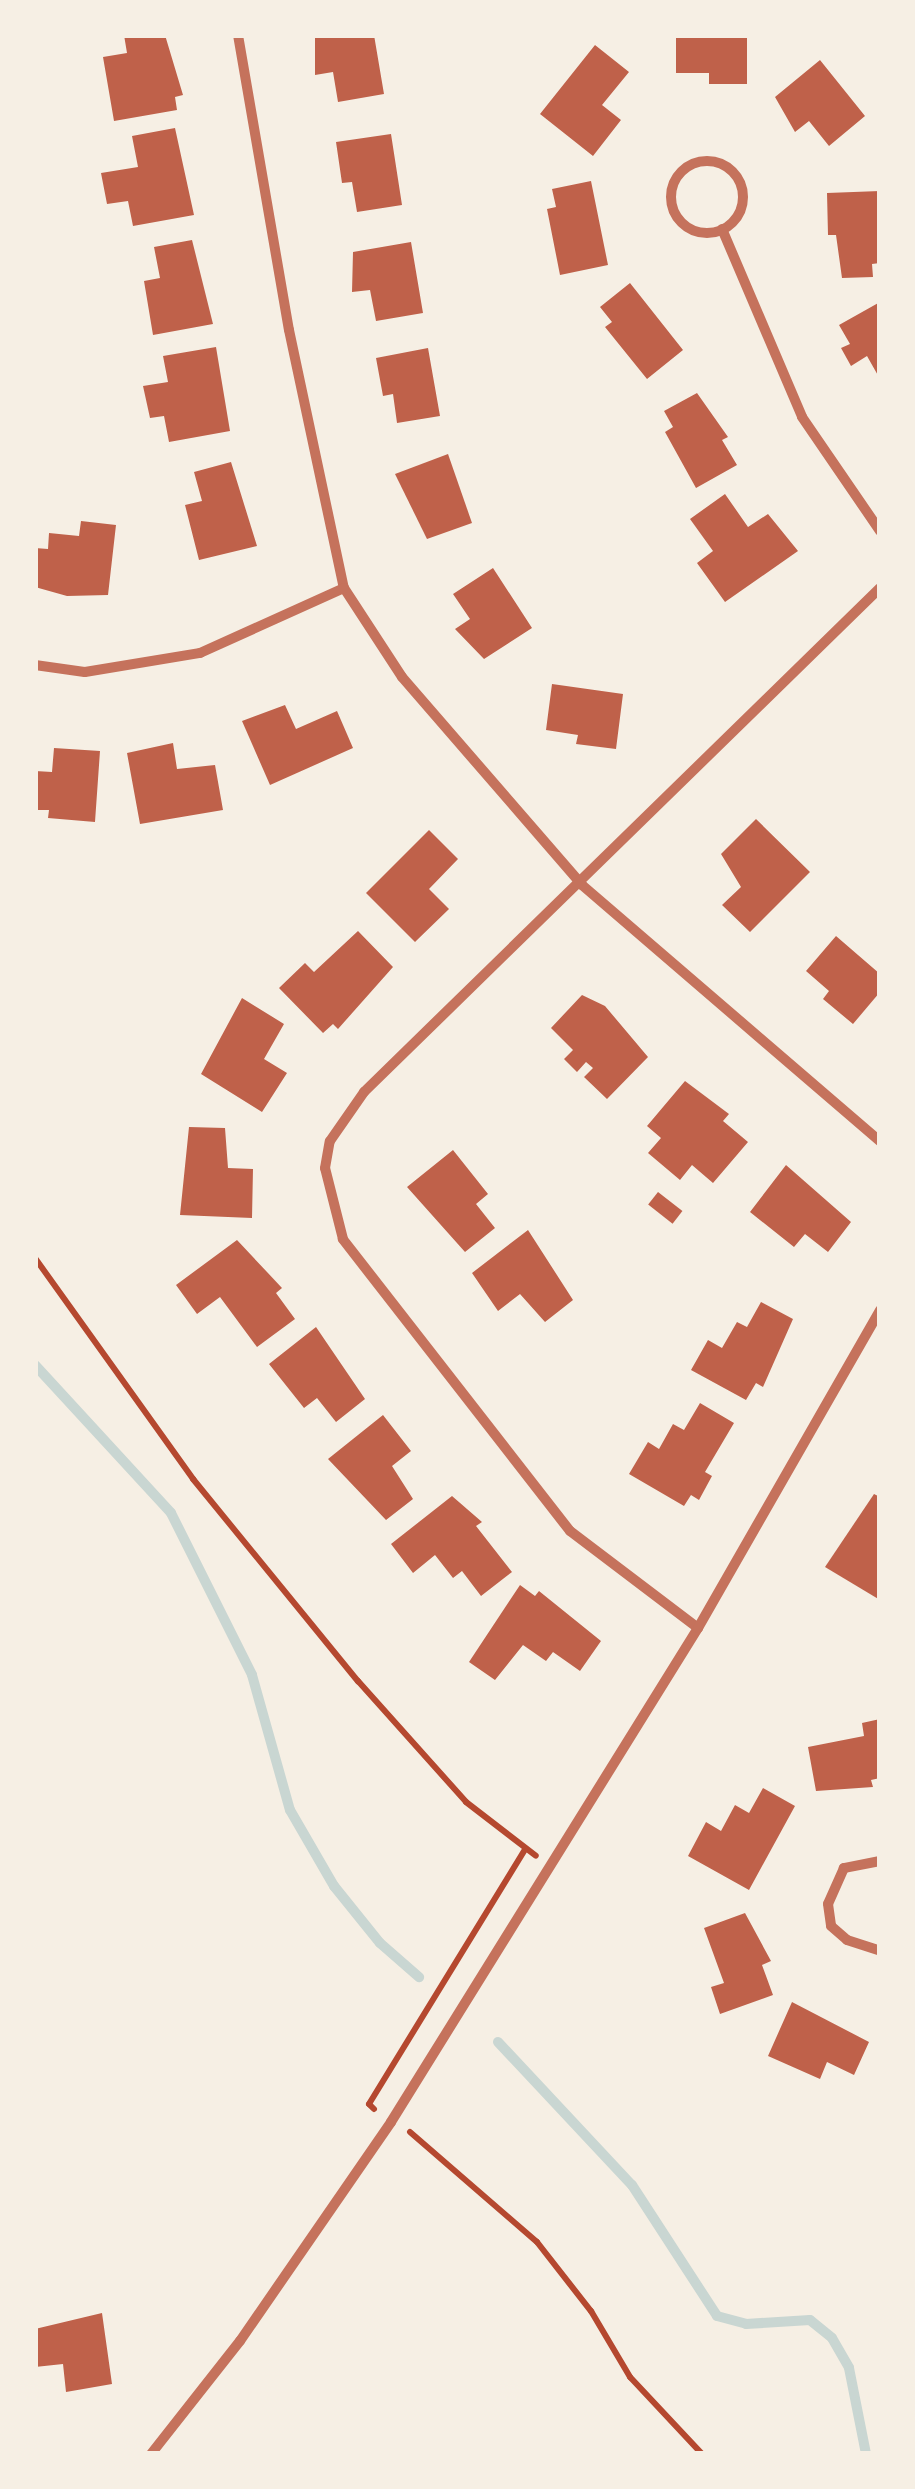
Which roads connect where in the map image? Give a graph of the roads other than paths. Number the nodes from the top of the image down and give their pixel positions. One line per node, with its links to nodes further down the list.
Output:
1 (238, 35): 4 (street)
2 (722, 229): 2 (street); 3 (street)
3 (880, 531)
4 (344, 588): 6 (street); 7 (street)
5 (880, 588): 7 (street)
6 (35, 665)
7 (582, 885): 8 (street); 10 (street)
8 (880, 1141)
9 (880, 1310): 10 (street)
10 (698, 1628): 13 (street)
11 (880, 1861): 12 (street)
12 (880, 1951)
13 (151, 2454)

